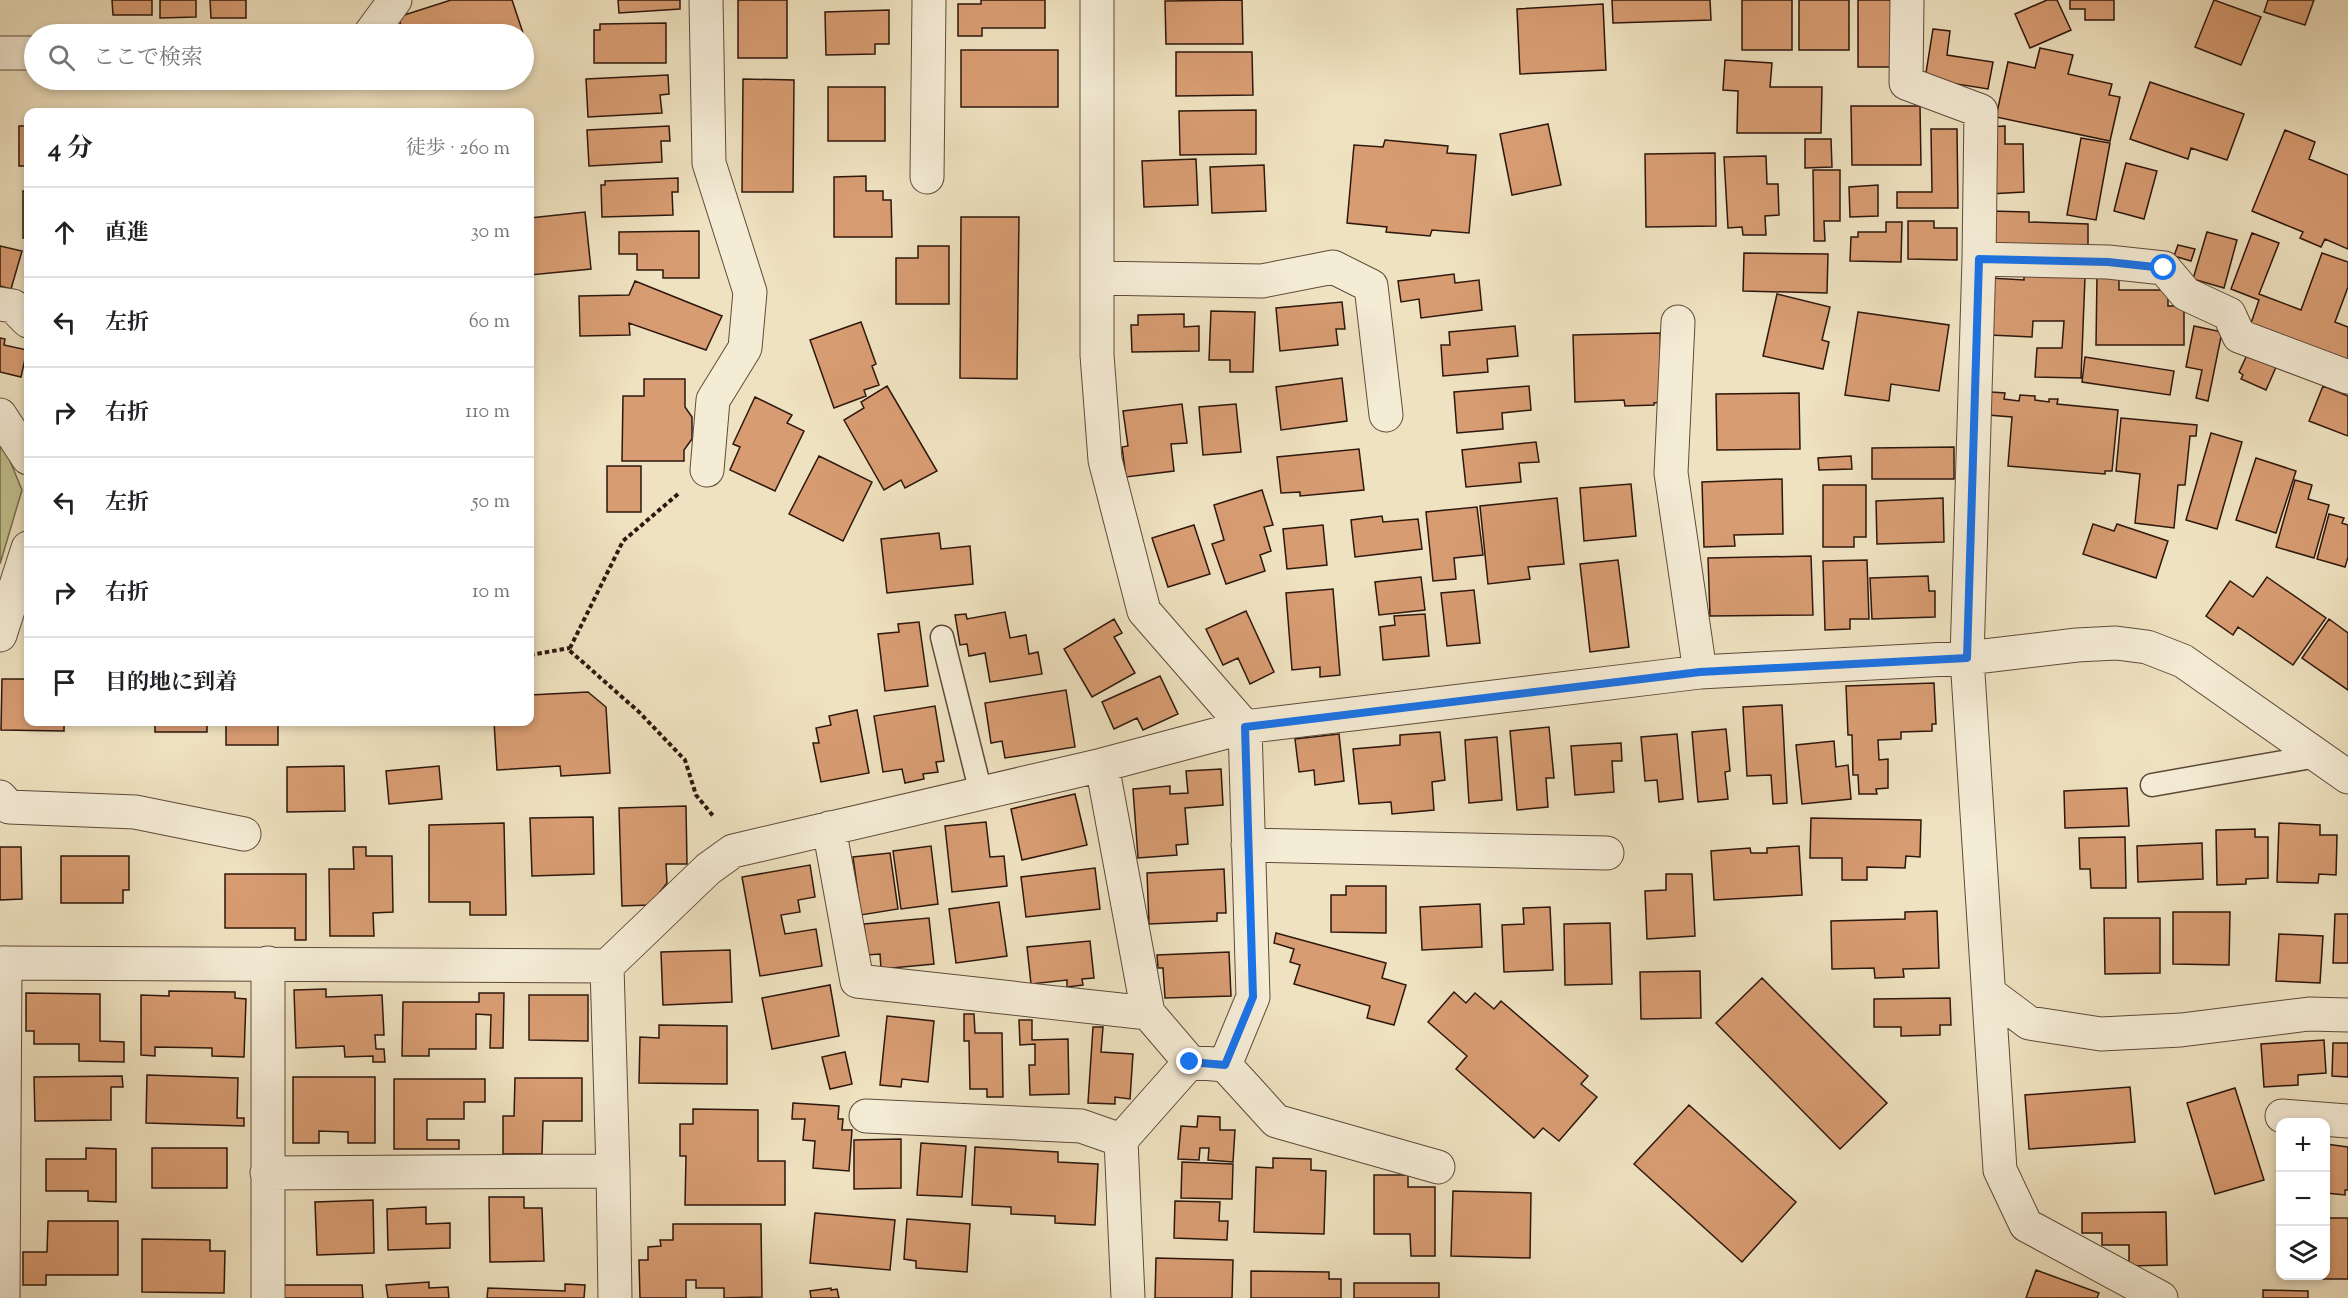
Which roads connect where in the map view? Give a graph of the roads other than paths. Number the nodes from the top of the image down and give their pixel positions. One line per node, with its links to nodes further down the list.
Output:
1 (395, 0): 6 (street)
2 (706, 0): 19 (street)
3 (929, 0): 9 (street)
4 (1097, 0): 11 (street)
5 (1907, 0): 10 (street)
6 (377, 24)
7 (0, 53): 8 (street)
8 (24, 53)
9 (927, 177)
10 (1979, 259): 15 (street); 23 (street)
11 (1097, 278): 17 (street); 25 (street)
12 (0, 304): 13 (street)
13 (24, 317)
14 (1678, 322): 24 (street)
15 (2348, 377)
16 (0, 415): 18 (street)
17 (1386, 415)
18 (24, 452)
19 (707, 470)
20 (24, 560): 21 (street)
21 (0, 635)
22 (942, 637): 30 (lane)
23 (1967, 658): 24 (street); 26 (street); 39 (street)
24 (1700, 672): 25 (street)
25 (1245, 727): 27 (street); 34 (street)
26 (2317, 756): 28 (street); 29 (lane)
27 (1102, 765): 30 (street); 40 (street)
28 (2348, 777)
29 (2152, 785)
30 (981, 793): 32 (street)
31 (0, 797): 33 (street)
32 (829, 828): 38 (street); 40 (street)
33 (244, 834)
34 (1248, 845): 35 (street); 43 (street)
35 (1607, 853)
36 (2, 963): 37 (street); 51 (street)
37 (268, 963): 38 (street); 50 (street)
38 (607, 966): 49 (street)
39 (1989, 993): 41 (street); 55 (street)
40 (1148, 1013): 42 (street)
41 (2348, 1015)
42 (1190, 1062): 43 (street); 47 (street)
43 (1225, 1065): 48 (street)
44 (866, 1116): 47 (street)
45 (2282, 1116): 46 (street)
46 (2348, 1121)
47 (1121, 1140): 54 (street)
48 (1438, 1167)
49 (613, 1171): 50 (street); 53 (street)
50 (267, 1173): 52 (street)
51 (3, 1298)
52 (268, 1298)
53 (615, 1298)
54 (1128, 1298)
55 (2161, 1298)

